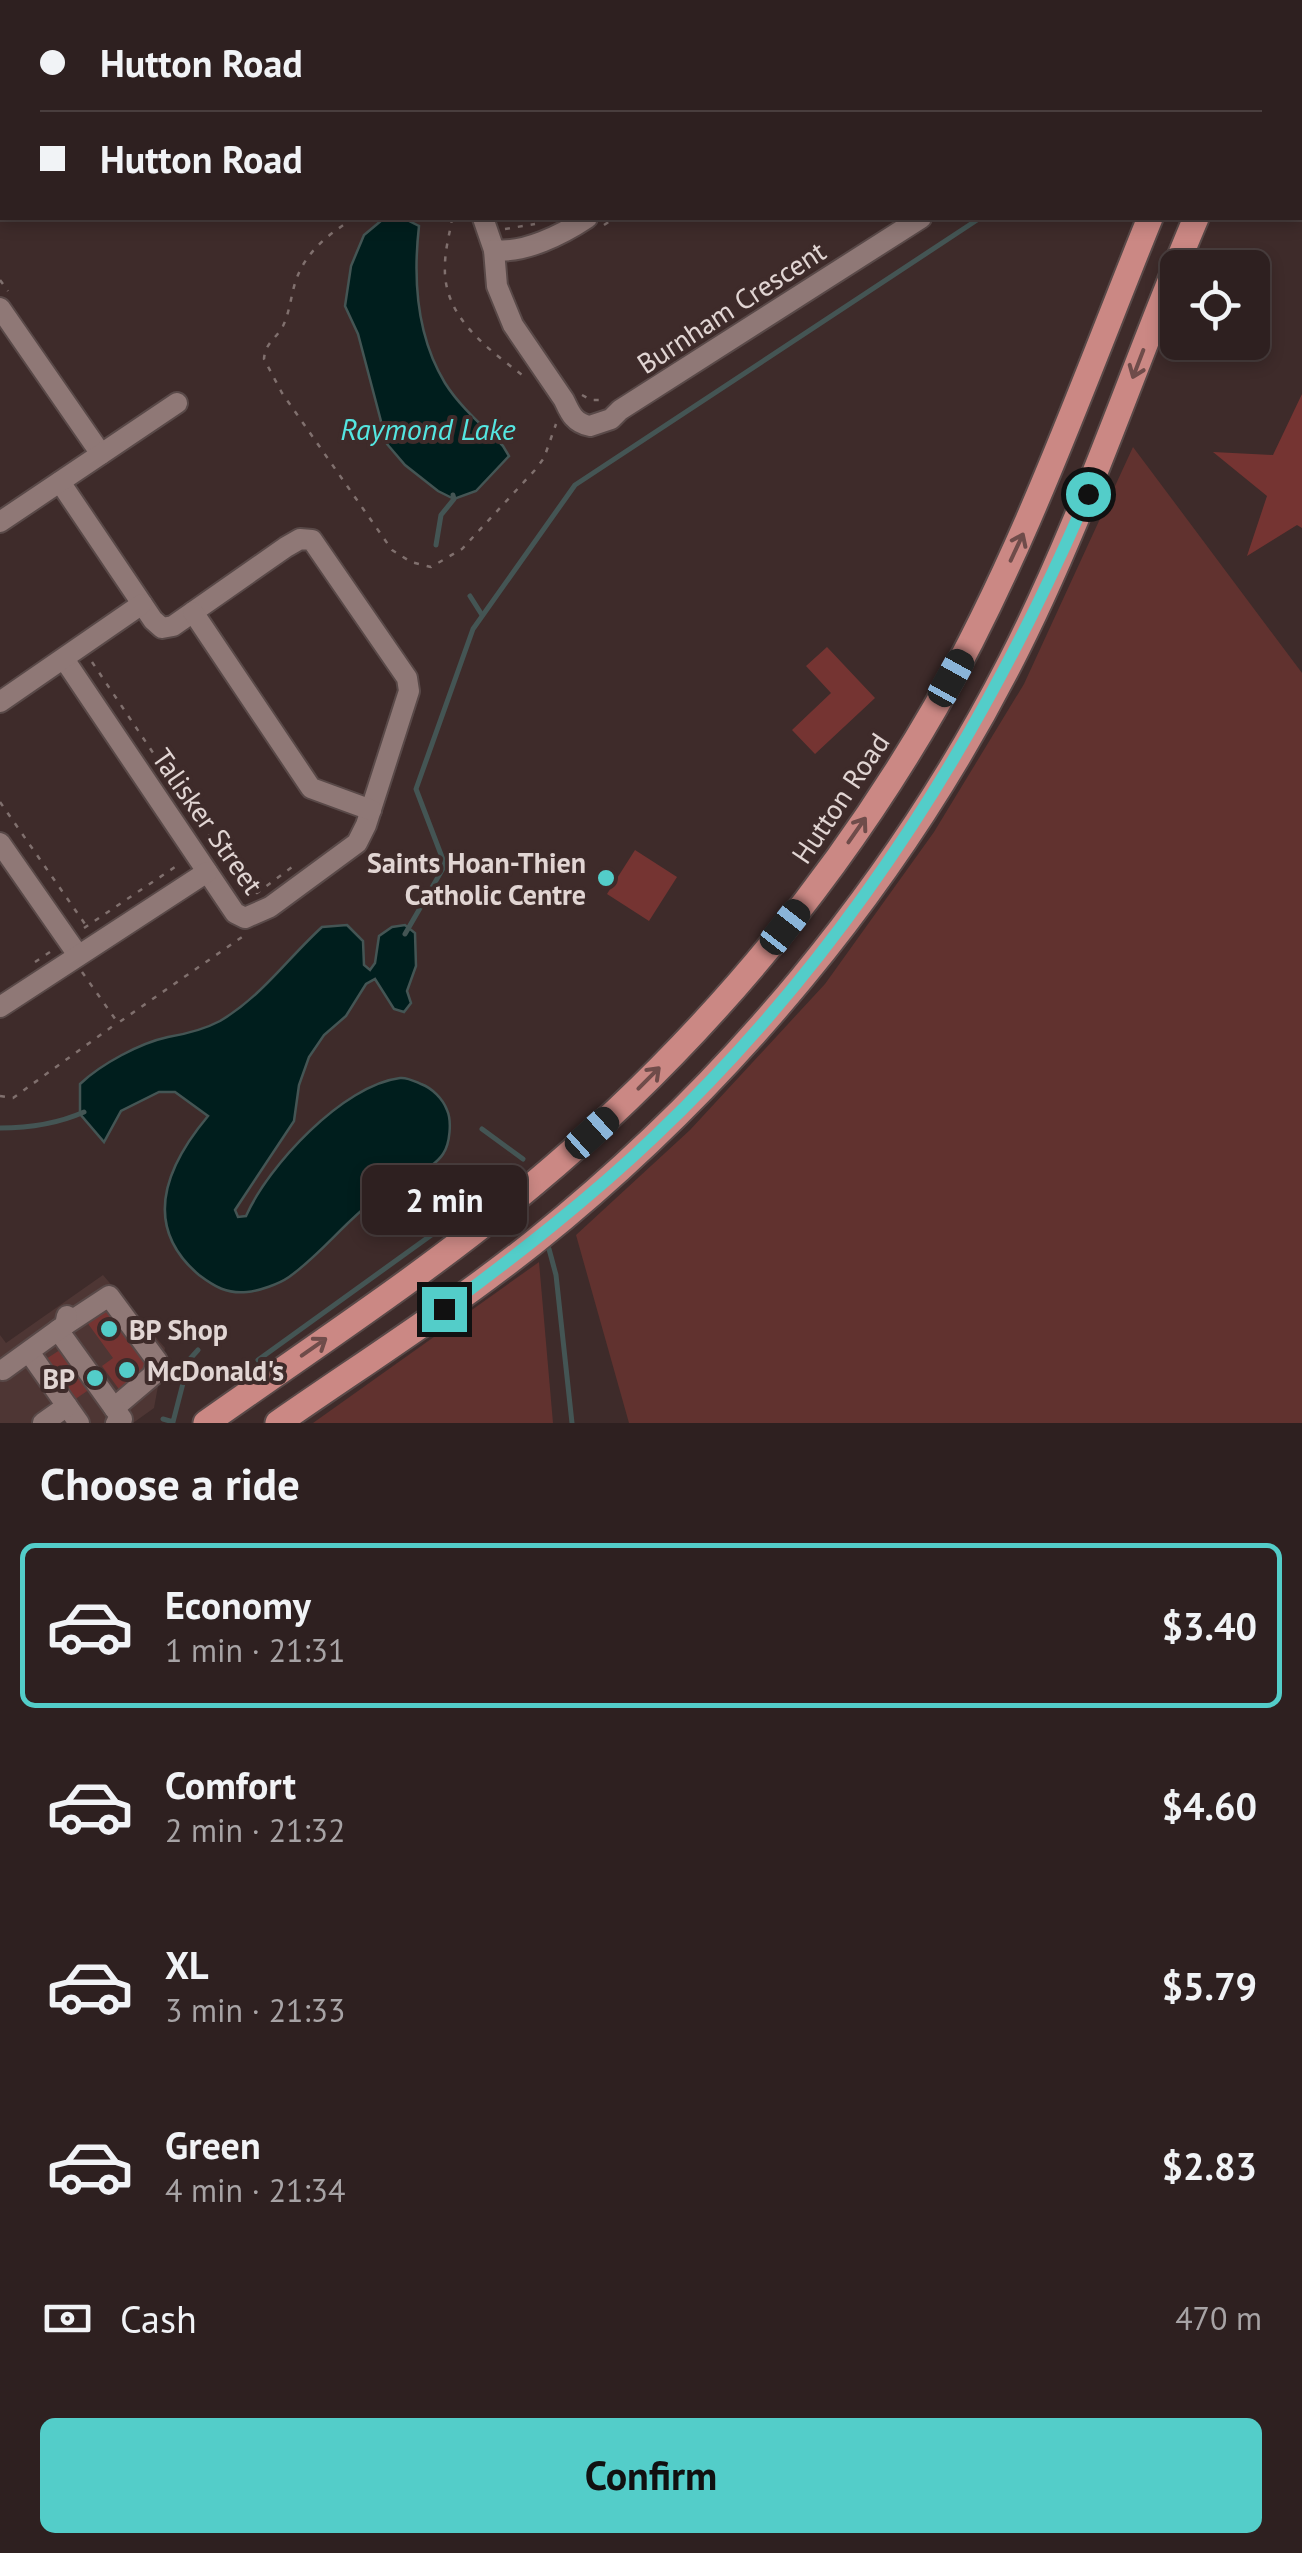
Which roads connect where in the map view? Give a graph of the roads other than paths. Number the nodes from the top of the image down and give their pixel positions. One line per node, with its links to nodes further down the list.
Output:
1 (487, 220): 6 (street)
2 (919, 220): 6 (street, Burnham Crescent)
3 (1149, 220): 20 (main road, Hutton Road, one-way to 3)
4 (1195, 220): 22 (main road, one-way to 22)
5 (590, 225): 6 (street)
6 (498, 249)
7 (5, 302): 9 (street)
8 (178, 402): 9 (street)
9 (101, 454): 10 (street)
10 (60, 482): 11 (street); 12 (street)
11 (0, 522)
12 (142, 604): 13 (street, Talisker Street); 14 (street)
13 (193, 612): 16 (street); 16 (street, Talisker Street)
14 (64, 658): 15 (street); 18 (street, Talisker Street)
15 (0, 702)
16 (371, 810): 18 (street, Talisker Street)
17 (0, 843): 19 (street)
18 (206, 872): 19 (street)
19 (72, 952): 21 (street)
20 (726, 998): 22 (main road); 29 (main road, Hutton Road, one-way to 20)
21 (0, 1007)
22 (758, 1029): 30 (main road)
23 (61, 1328): 24 (street); 27 (street); 27 (street)
24 (29, 1352): 25 (street); 26 (street)
25 (3, 1370)
26 (73, 1414): 28 (street)
27 (115, 1416)
28 (43, 1423)
29 (206, 1423)
30 (278, 1423)

